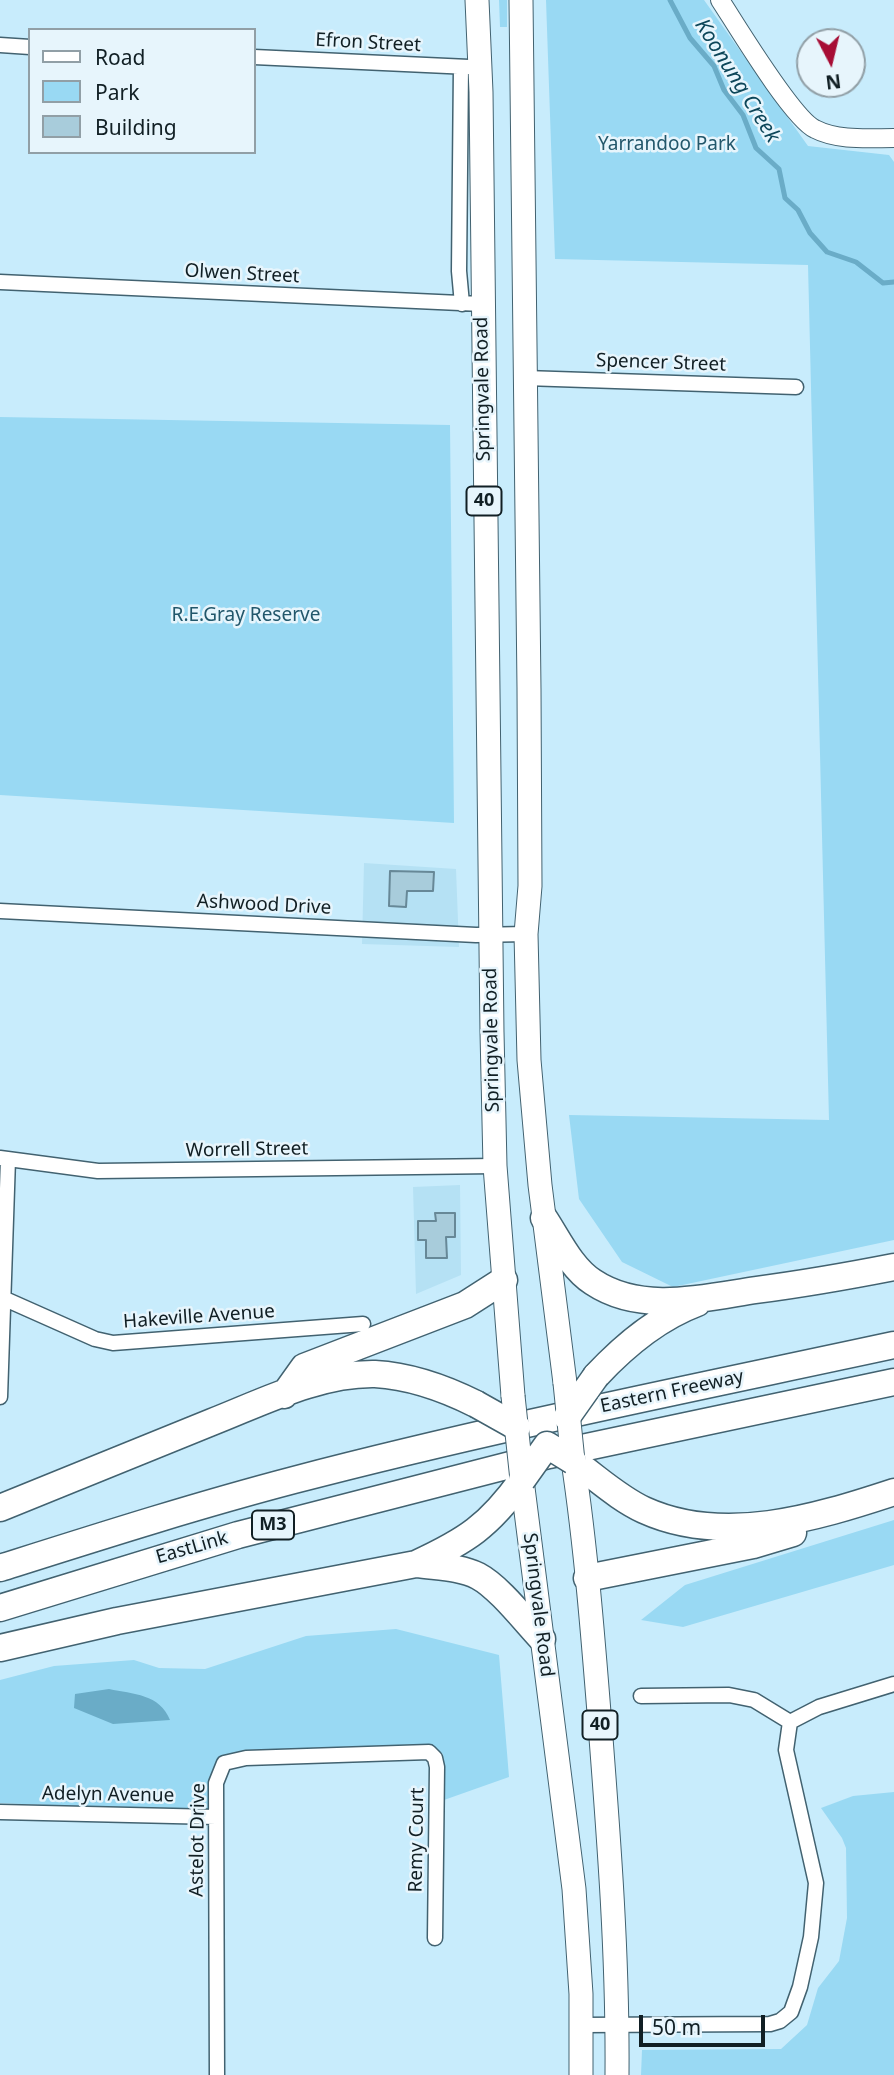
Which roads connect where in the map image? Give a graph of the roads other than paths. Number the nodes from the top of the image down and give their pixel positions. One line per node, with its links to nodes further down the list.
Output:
1 (478, 0): 7 (main road, Springvale Road / 40)
2 (521, 0): 11 (main road, Springvale Road / 40)
3 (720, 0): 8 (street)
4 (0, 45): 5 (street)
5 (28, 47)
6 (256, 57): 7 (street, Efron Street)
7 (471, 67): 10 (main road, Springvale Road / 40)
8 (894, 138)
9 (0, 282): 10 (street, Olwen Street)
10 (472, 304): 15 (main road, Springvale Road / 40)
11 (525, 378): 12 (street, Spencer Street); 14 (main road, Springvale Road / 40)
12 (796, 387)
13 (0, 911): 15 (street, Ashwood Drive)
14 (526, 934): 15 (street, Ashwood Drive); 18 (main road, Springvale Road / 40)
15 (490, 935): 17 (main road, Springvale Road / 40)
16 (4, 1158): 17 (street, Worrell Street); 22 (street)
17 (495, 1166): 20 (main road, Springvale Road / 40)
18 (544, 1218): 21 (highway); 28 (main road, Springvale Road / 40, bridge)
19 (894, 1268): 21 (highway)
20 (504, 1280): 26 (highway); 29 (main road, Springvale Road / 40, bridge)
21 (719, 1297): 28 (highway, bridge)
22 (5, 1299): 23 (street, Hakeville Avenue); 27 (street)
23 (363, 1324)
24 (894, 1345): 30 (highway, Eastern Freeway / M3)
25 (894, 1382): 31 (highway, Eastern Freeway / M3)
26 (284, 1395): 29 (highway, bridge); 35 (highway)
27 (0, 1396)
28 (567, 1418): 31 (highway)
29 (517, 1427): 31 (highway); 32 (main road, Springvale Road / 40, bridge)
30 (451, 1441): 37 (highway, EastLink / M3)
31 (568, 1460): 32 (highway, bridge); 34 (highway); 38 (main road, 40); 39 (highway, EastLink / M3)
32 (519, 1489): 36 (highway); 40 (main road, Springvale Road / 40)
33 (894, 1492): 34 (highway)
34 (865, 1502): 38 (highway)
35 (0, 1508)
36 (416, 1564): 40 (highway); 41 (highway)
37 (0, 1568)
38 (587, 1578): 50 (main road, 40)
39 (0, 1608)
40 (542, 1639): 49 (main road, Springvale Road / 40)
41 (0, 1648)
42 (894, 1684): 44 (street)
43 (641, 1696): 44 (street)
44 (790, 1722): 50 (street)
45 (421, 1751): 47 (street, Astelot Drive); 48 (street, Remy Court)
46 (0, 1812): 47 (street, Adelyn Avenue)
47 (216, 1817): 51 (street, Astelot Drive)
48 (435, 1938)
49 (581, 2025): 50 (street); 52 (main road, Springvale Road / 40)
50 (617, 2025): 53 (main road, 40)
51 (217, 2075)
52 (581, 2075)
53 (617, 2075)

